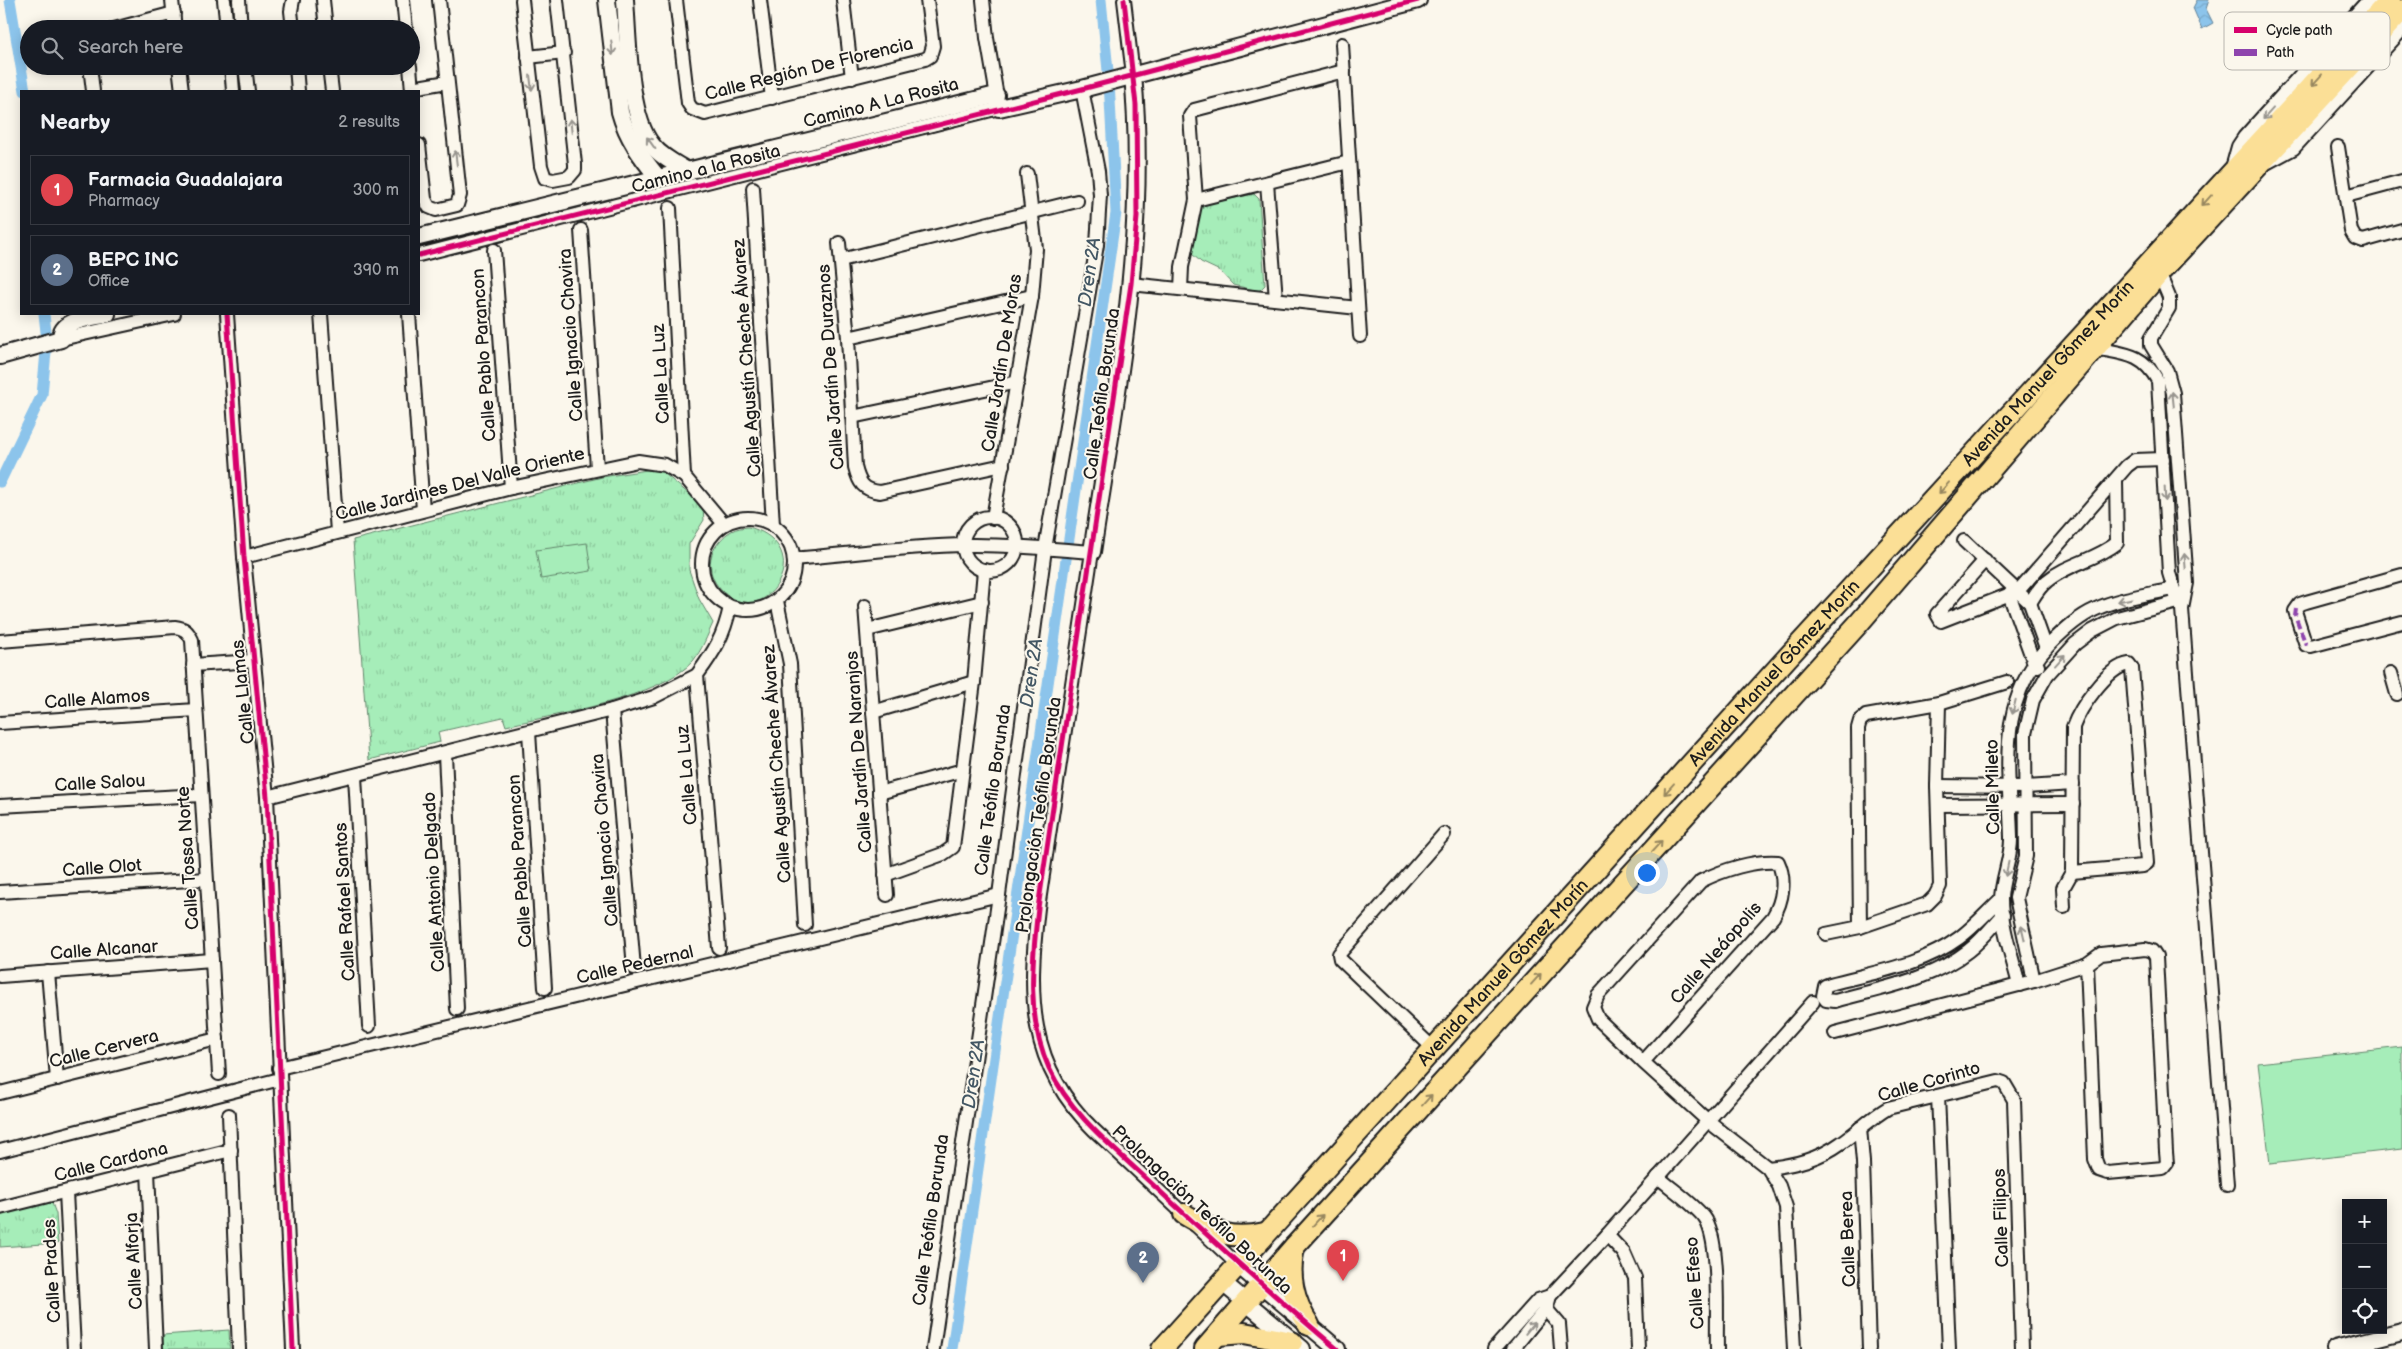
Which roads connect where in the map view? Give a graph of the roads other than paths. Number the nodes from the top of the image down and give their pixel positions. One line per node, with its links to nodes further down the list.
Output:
1 (224, 0): 25 (street)
2 (239, 0): 26 (street)
3 (293, 0): 27 (street)
4 (323, 0): 28 (street)
5 (403, 0): 29 (street)
6 (439, 0): 45 (street)
7 (522, 0): 32 (street)
8 (558, 0): 31 (street)
9 (607, 0): 61 (street, one-way to 61)
10 (625, 0): 59 (street, one-way to 10)
11 (676, 0): 54 (street, Calle Región De Florencia)
12 (760, 0): 54 (street)
13 (843, 0): 44 (street)
14 (928, 0): 44 (street, Calle Región De Florencia)
15 (983, 0): 55 (street)
16 (1124, 0): 43 (street, Calle Teófilo Borunda)
17 (1418, 0): 43 (street, Camino A La Rosita)
18 (2390, 0): 21 (main road, Avenida Manuel Gómez Morín)
19 (173, 6): 23 (street); 24 (street)
20 (2402, 10): 22 (main road, Avenida Manuel Gómez Morín)
21 (2386, 12)
22 (2390, 16)
23 (137, 20)
24 (174, 20)
25 (226, 20)
26 (240, 20)
27 (292, 20)
28 (325, 20)
29 (405, 20)
30 (1342, 44): 35 (street)
31 (564, 53): 32 (street); 32 (street, one-way to 31)
32 (528, 57)
33 (2333, 70): 91 (main road, Avenida Manuel Gómez Morín, one-way to 91)
34 (2340, 70): 77 (main road, Avenida Manuel Gómez Morín)
35 (1344, 71): 58 (street); 66 (street)
36 (91, 75): 47 (street)
37 (181, 75): 48 (street)
38 (232, 75): 49 (street)
39 (246, 75): 50 (street)
40 (297, 75): 51 (street)
41 (330, 75): 52 (street)
42 (411, 75): 53 (street)
43 (1127, 77): 46 (street, Camino A La Rosita); 78 (street, Calle Teófilo Borunda)
44 (852, 78): 54 (street, Calle Región De Florencia)
45 (448, 82): 53 (street); 57 (street, one-way to 45)
46 (1090, 87): 55 (street, Camino A La Rosita); 109 (street, Calle Teófilo Borunda)
47 (93, 90)
48 (182, 90)
49 (233, 90)
50 (248, 90)
51 (298, 90)
52 (332, 90)
53 (412, 90)
54 (772, 98)
55 (998, 102): 59 (street, Camino A La Rosita); 75 (street, Camino a la Rosita)
56 (2338, 147): 65 (street)
57 (420, 154)
58 (1349, 162): 63 (street); 82 (street)
59 (689, 172): 61 (street, Camino a la Rosita)
60 (1027, 174): 69 (street, Calle Jardín De Moras)
61 (659, 180): 72 (street, Camino a la Rosita)
62 (2402, 181): 65 (street)
63 (1267, 183): 66 (street); 81 (street)
64 (754, 188): 104 (street, Calle Agustín Cheche Álvarez)
65 (2346, 196): 71 (street)
66 (1196, 200): 79 (street)
67 (1077, 201): 69 (street)
68 (670, 208): 98 (street, Calle La Luz)
69 (1032, 212): 76 (street); 80 (street, Calle Jardín De Moras)
70 (581, 230): 97 (street, Calle Ignacio Chavira)
71 (2402, 230)
72 (420, 237)
73 (839, 243): 76 (street, Calle Jardín De Duraznos)
74 (494, 250): 100 (street, Calle Pablo Parancon)
75 (420, 255)
76 (840, 260): 89 (street, Calle Jardín De Duraznos)
77 (2160, 273): 91 (main road, Avenida Manuel Gómez Morín); 122 (street, one-way to 77)
78 (1131, 284): 79 (street); 110 (street, Calle Teófilo Borunda)
79 (1181, 289): 81 (street)
80 (1032, 296): 89 (street); 93 (street, Calle Jardín De Moras)
81 (1276, 299): 82 (street)
82 (1358, 308): 88 (street)
83 (103, 315): 90 (street)
84 (170, 315): 90 (street)
85 (227, 315): 111 (street, Calle Llamas)
86 (321, 315): 105 (street)
87 (409, 315): 101 (street)
88 (1360, 336)
89 (848, 338): 94 (street, Calle Jardín De Duraznos)
90 (54, 341): 92 (street)
91 (2088, 343): 95 (street); 183 (main road, Avenida Manuel Gómez Morín, one-way to 183); 205 (main road, Avenida Manuel Gómez Morín, one-way to 91)
92 (0, 356)
93 (1018, 382): 94 (street); 96 (street, Calle Jardín De Moras)
94 (852, 417): 96 (street, Calle Jardín De Duraznos)
95 (2163, 459): 99 (street); 116 (street, one-way to 116)
96 (1003, 465): 102 (street, Calle Jardín De Moras)
97 (597, 468): 98 (street, Calle Jardines Del Valle Oriente); 100 (street, Calle Jardines Del Valle Oriente)
98 (684, 476): 103 (street)
99 (2116, 480): 117 (street); 120 (street)
100 (511, 488): 101 (street, Calle Jardines Del Valle Oriente)
101 (423, 510): 105 (street, Calle Jardines Del Valle Oriente)
102 (993, 518): 107 (street); 108 (street)
103 (724, 524): 104 (street); 123 (street)
104 (773, 525): 112 (street)
105 (337, 532): 111 (street, Calle Jardines Del Valle Oriente)
106 (1964, 540): 113 (street)
107 (964, 545): 108 (street); 112 (street); 114 (street)
108 (1017, 545): 109 (street); 114 (street)
109 (1050, 550): 110 (street); 162 (street, Calle Teófilo Borunda)
110 (1088, 552): 202 (street, Prolongación Teófilo Borunda)
111 (244, 557): 128 (street, Calle Llamas)
112 (794, 559): 118 (street)
113 (1985, 560): 117 (street); 117 (street)
114 (984, 570): 119 (street)
115 (2402, 575): 124 (street)
116 (2172, 589): 122 (street); 127 (street, Calle Mileto, one-way to 127)
117 (2014, 593): 120 (street); 129 (street)
118 (777, 601): 123 (street); 166 (street, Calle Agustín Cheche Álvarez)
119 (982, 602): 125 (street); 133 (street)
120 (2030, 603): 127 (street)
121 (865, 606): 125 (street, Calle Jardín De Naranjos)
122 (2180, 606): 131 (street, Calle Mileto, one-way to 122); 199 (street)
123 (730, 607): 132 (street)
124 (2402, 622)
125 (867, 630): 138 (street, Calle Jardín De Naranjos)
126 (0, 641): 130 (street, Calle Tossa Norte)
127 (2046, 648): 129 (street, Calle Mileto)
128 (254, 660): 130 (street); 150 (street, Calle Llamas)
129 (2034, 663): 131 (street); 146 (street, Calle Mileto, one-way to 146)
130 (193, 664): 136 (street, Calle Tossa Norte)
131 (2047, 674): 147 (street, Calle Mileto)
132 (697, 675): 137 (street); 169 (street, Calle La Luz)
133 (974, 682): 138 (street); 142 (street)
134 (2007, 682): 135 (street)
135 (1939, 703): 145 (street); 167 (street)
136 (196, 710): 139 (street, Calle Alamos); 149 (street, Calle Tossa Norte)
137 (612, 710): 140 (street); 172 (street, Calle Ignacio Chavira)
138 (873, 712): 148 (street, Calle Jardín De Naranjos)
139 (0, 723)
140 (529, 732): 141 (street); 177 (street, Calle Pablo Parancon)
141 (445, 754): 143 (street); 179 (street, Calle Antonio Delgado)
142 (963, 770): 148 (street); 158 (street)
143 (356, 776): 150 (street); 180 (street, Calle Rafael Santos)
144 (2073, 784): 147 (street); 153 (street); 157 (street)
145 (1937, 786): 146 (street); 154 (street)
146 (2008, 787): 147 (street); 151 (street, Calle Mileto)
147 (2026, 787): 152 (street, Calle Mileto)
148 (879, 793): 158 (street, Calle Jardín De Naranjos)
149 (201, 795): 155 (street, Calle Salou); 159 (street, Calle Tossa Norte)
150 (268, 797): 185 (street, Calle Llamas)
151 (2009, 804): 152 (street); 154 (street); 163 (street, Calle Mileto, one-way to 163)
152 (2027, 804): 153 (street); 175 (street, Calle Mileto, one-way to 152)
153 (2073, 804): 157 (street)
154 (1938, 805): 167 (street)
155 (0, 806)
156 (1444, 834): 183 (street)
157 (2072, 872): 164 (street)
158 (885, 876): 161 (street, Calle Jardín De Naranjos)
159 (206, 879): 160 (street, Calle Olot); 170 (street, Calle Tossa Norte)
160 (0, 892)
161 (887, 895)
162 (999, 895): 185 (street, Calle Pedernal); 221 (street, Calle Teófilo Borunda)
163 (2001, 899): 165 (street, Calle Mileto); 165 (street)
164 (2064, 908)
165 (2003, 915): 176 (street, Calle Mileto)
166 (805, 925)
167 (1860, 927): 168 (street)
168 (1826, 934)
169 (719, 948)
170 (212, 960): 173 (street, Calle Alcanar); 182 (street, Calle Tossa Norte)
171 (2087, 964): 171 (street); 175 (street)
172 (634, 968)
173 (48, 972): 174 (street, Calle Alcanar); 187 (street)
174 (0, 976)
175 (2034, 981): 176 (street)
176 (2019, 985): 181 (street)
177 (545, 988)
178 (1813, 1002): 192 (street)
179 (457, 1009)
180 (369, 1026)
181 (1835, 1033)
182 (216, 1039): 186 (street, Calle Tossa Norte); 187 (street, Calle Cervera)
183 (1433, 1048): 203 (main road, Avenida Manuel Gómez Morín)
184 (1643, 1062): 184 (street, Calle Neáopolis); 192 (street)
185 (280, 1073): 195 (street, Calle Pedernal); 220 (street, Calle Llamas)
186 (219, 1074)
187 (57, 1079): 189 (street, Calle Cervera)
188 (2008, 1087): 190 (street, Calle Corinto); 231 (street, Calle Filipos)
189 (0, 1093)
190 (1938, 1096): 193 (street, Calle Corinto); 230 (street)
191 (229, 1115): 194 (street)
192 (1708, 1121): 196 (street); 198 (street)
193 (1860, 1128): 196 (street, Calle Corinto); 229 (street, Calle Berea)
194 (231, 1150): 197 (street, Calle Cardona); 219 (street)
195 (0, 1151)
196 (1768, 1168): 228 (street)
197 (148, 1171): 200 (street, Calle Cardona); 218 (street, Calle Alforja)
198 (1658, 1177): 204 (street); 227 (street, Calle Efeso)
199 (2227, 1185)
200 (66, 1192): 201 (street, Calle Cardona); 217 (street, Calle Prades)
201 (0, 1208)
202 (1184, 1214): 203 (main road); 206 (street, Prolongación Teófilo Borunda)
203 (1265, 1233): 206 (main road, Avenida Manuel Gómez Morín)
204 (1607, 1235): 209 (street); 226 (street)
205 (1294, 1246): 208 (main road, Avenida Manuel Gómez Morín); 211 (main road)
206 (1237, 1264): 207 (main road, Avenida Manuel Gómez Morín); 208 (street, Prolongación Teófilo Borunda)
207 (1222, 1282): 210 (street, Prolongación Teófilo Borunda); 222 (main road, Avenida Manuel Gómez Morín)
208 (1260, 1285): 210 (main road, Avenida Manuel Gómez Morín); 211 (street, Prolongación Teófilo Borunda)
209 (1545, 1301): 213 (street); 216 (street, one-way to 209); 225 (street)
210 (1245, 1302): 214 (main road, Avenida Manuel Gómez Morín); 215 (street, Prolongación Teófilo Borunda)
211 (1311, 1327): 215 (street); 223 (street, Prolongación Teófilo Borunda)
212 (2402, 1332): 232 (street)
213 (1507, 1334): 216 (street); 224 (street)
214 (1211, 1342): 215 (main road)
215 (1298, 1346)
216 (1516, 1346)
217 (74, 1349)
218 (156, 1349)
219 (239, 1349)
220 (293, 1349)
221 (932, 1349)
222 (1162, 1349)
223 (1337, 1349)
224 (1494, 1349)
225 (1561, 1349)
226 (1638, 1349)
227 (1717, 1349)
228 (1794, 1349)
229 (1870, 1349)
230 (1949, 1349)
231 (2022, 1349)
232 (2335, 1349)

